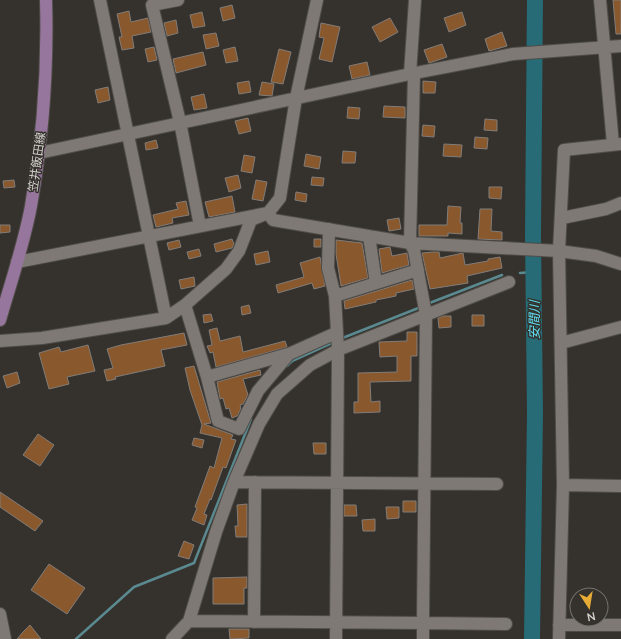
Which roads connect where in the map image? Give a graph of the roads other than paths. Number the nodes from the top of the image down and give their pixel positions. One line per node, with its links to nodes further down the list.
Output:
1 (46, 0): 14 (main road, 笠井飯田線)
2 (100, 0): 12 (street)
3 (178, 0): 11 (street)
4 (317, 0): 10 (street)
5 (415, 0): 9 (street)
6 (600, 0): 8 (street)
7 (621, 46): 8 (street)
8 (604, 47): 9 (street); 13 (street)
9 (412, 74): 10 (street); 22 (street)
10 (296, 98): 11 (street); 16 (street)
11 (180, 122): 12 (street); 18 (street)
12 (128, 133): 14 (street); 20 (street)
13 (617, 144): 17 (street)
14 (39, 153): 24 (main road, 笠井飯田線)
15 (621, 203): 17 (street)
16 (268, 213): 18 (street); 19 (street); 30 (street)
17 (562, 218): 23 (street)
18 (200, 226): 20 (street)
19 (329, 229): 21 (street); 29 (street)
20 (149, 236): 24 (street); 32 (street)
21 (369, 236): 22 (street); 28 (street)
22 (410, 243): 23 (street); 26 (street)
23 (556, 251): 25 (street); 37 (street)
24 (17, 262): 33 (main road, 笠井飯田線)
25 (621, 264)
26 (418, 270): 28 (street); 31 (street)
27 (509, 282): 31 (street)
28 (376, 283): 29 (street)
29 (335, 296): 35 (street)
30 (185, 305): 32 (street); 40 (street)
31 (425, 309): 38 (street); 44 (street)
32 (166, 318): 36 (street)
33 (0, 320)
34 (621, 327): 37 (street)
35 (336, 334): 38 (street); 39 (street)
36 (0, 341)
37 (561, 343): 46 (street)
38 (338, 348): 41 (street); 43 (street)
39 (289, 354): 40 (street); 40 (street)
40 (207, 377)
41 (234, 482): 42 (street); 49 (street)
42 (255, 482): 43 (street); 50 (street)
43 (338, 482): 44 (street); 51 (street)
44 (424, 482): 45 (street); 52 (street)
45 (497, 484)
46 (563, 485): 47 (street); 54 (street)
47 (621, 486)
48 (0, 614): 56 (street)
49 (189, 621): 50 (street); 57 (street)
50 (254, 622): 51 (street)
51 (336, 622): 52 (street); 58 (street)
52 (423, 623): 53 (street); 59 (street)
53 (506, 624)
54 (559, 625): 55 (street); 60 (street)
55 (621, 625)
56 (5, 639)
57 (172, 639)
58 (336, 639)
59 (423, 639)
60 (559, 639)

